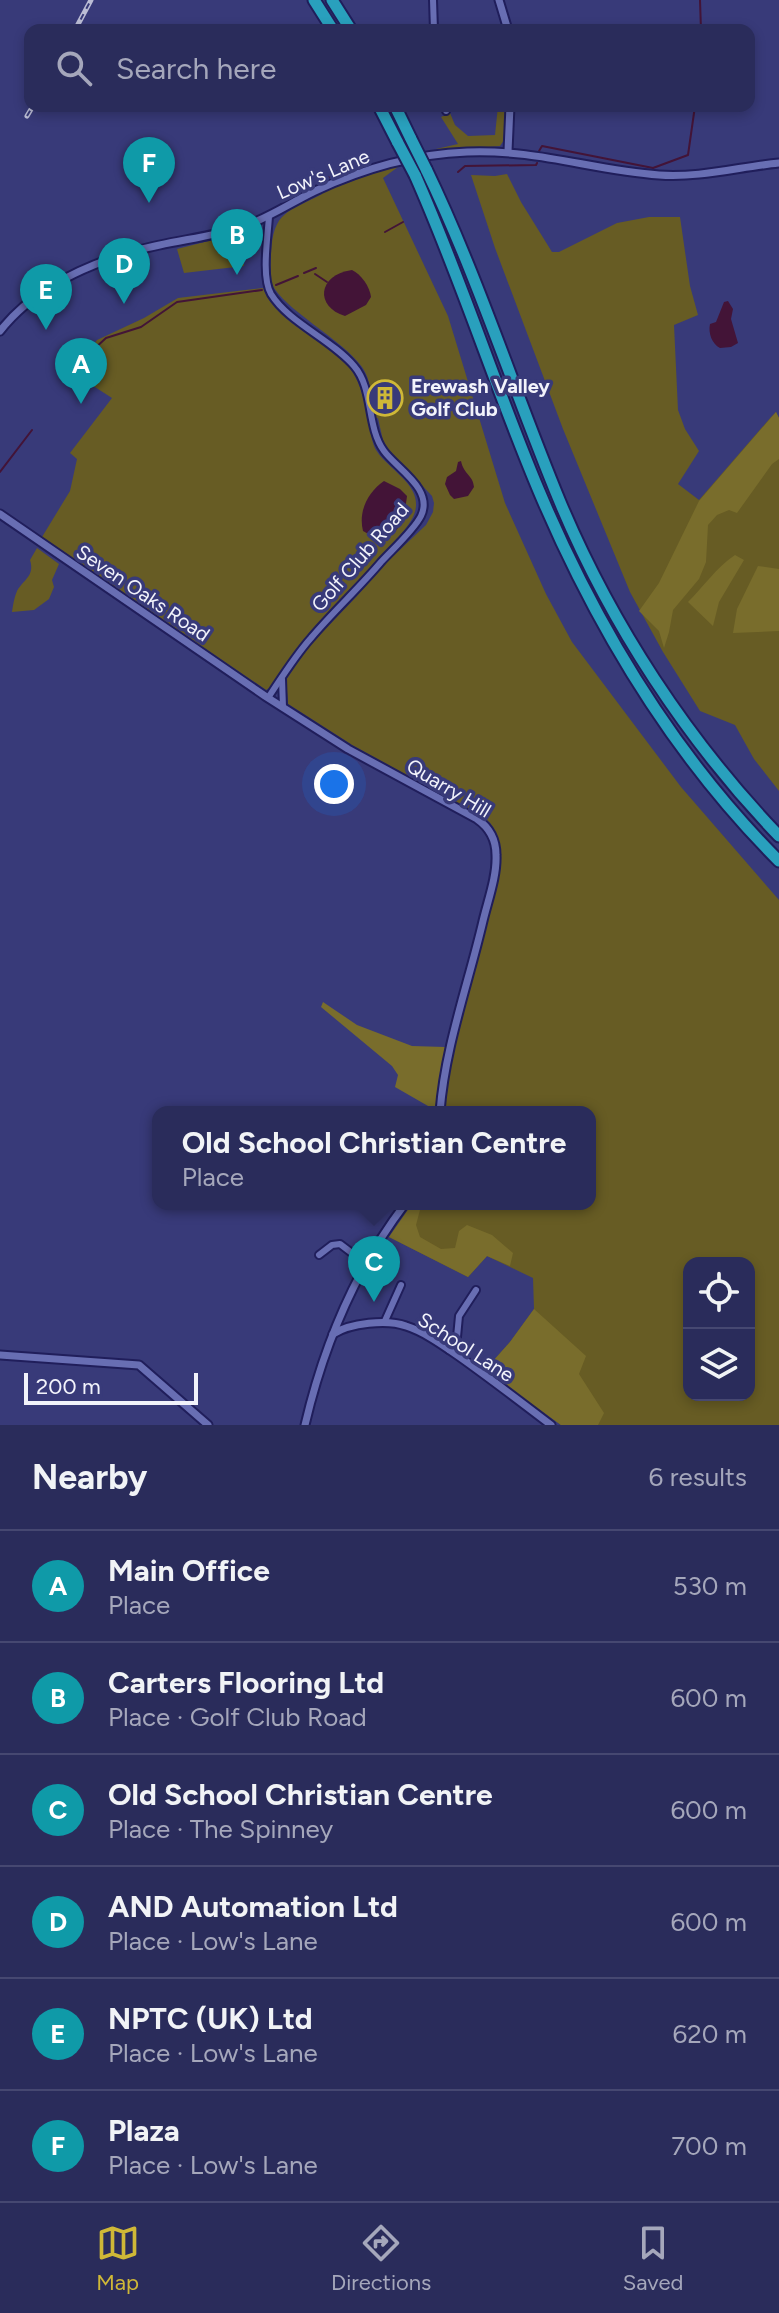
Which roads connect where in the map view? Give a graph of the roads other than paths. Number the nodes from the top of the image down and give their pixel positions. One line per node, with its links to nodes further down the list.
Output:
1 (314, 0): 5 (highway)
2 (332, 0): 6 (highway)
3 (433, 0): 7 (street)
4 (499, 0): 8 (street)
5 (329, 24)
6 (347, 24)
7 (434, 24)
8 (506, 24)
9 (382, 112): 21 (highway, bridge)
10 (398, 112): 20 (highway, bridge)
11 (510, 112): 12 (street)
12 (508, 151): 13 (street, Low's Lane); 14 (street, Low's Lane)
13 (779, 163)
14 (269, 216): 15 (street, Low's Lane); 17 (street, Golf Club Road)
15 (0, 331)
16 (0, 514): 18 (street, Seven Oaks Road)
17 (281, 678): 18 (street, Golf Club Road); 19 (street)
18 (268, 698): 19 (street, Quarry Hill)
19 (283, 707): 22 (street, Quarry Hill)
20 (779, 836)
21 (779, 861)
22 (441, 1106)
23 (401, 1210): 25 (street)
24 (318, 1256): 25 (street)
25 (365, 1263): 28 (street)
26 (401, 1285): 29 (street)
27 (464, 1290): 32 (street)
28 (343, 1308): 30 (street); 31 (street)
29 (384, 1323): 30 (street, School Lane); 32 (street, School Lane)
30 (354, 1325): 31 (street, School Lane)
31 (333, 1334): 35 (street)
32 (449, 1350): 36 (street, School Lane)
33 (0, 1355): 34 (street)
34 (208, 1425)
35 (305, 1425)
36 (551, 1425)

